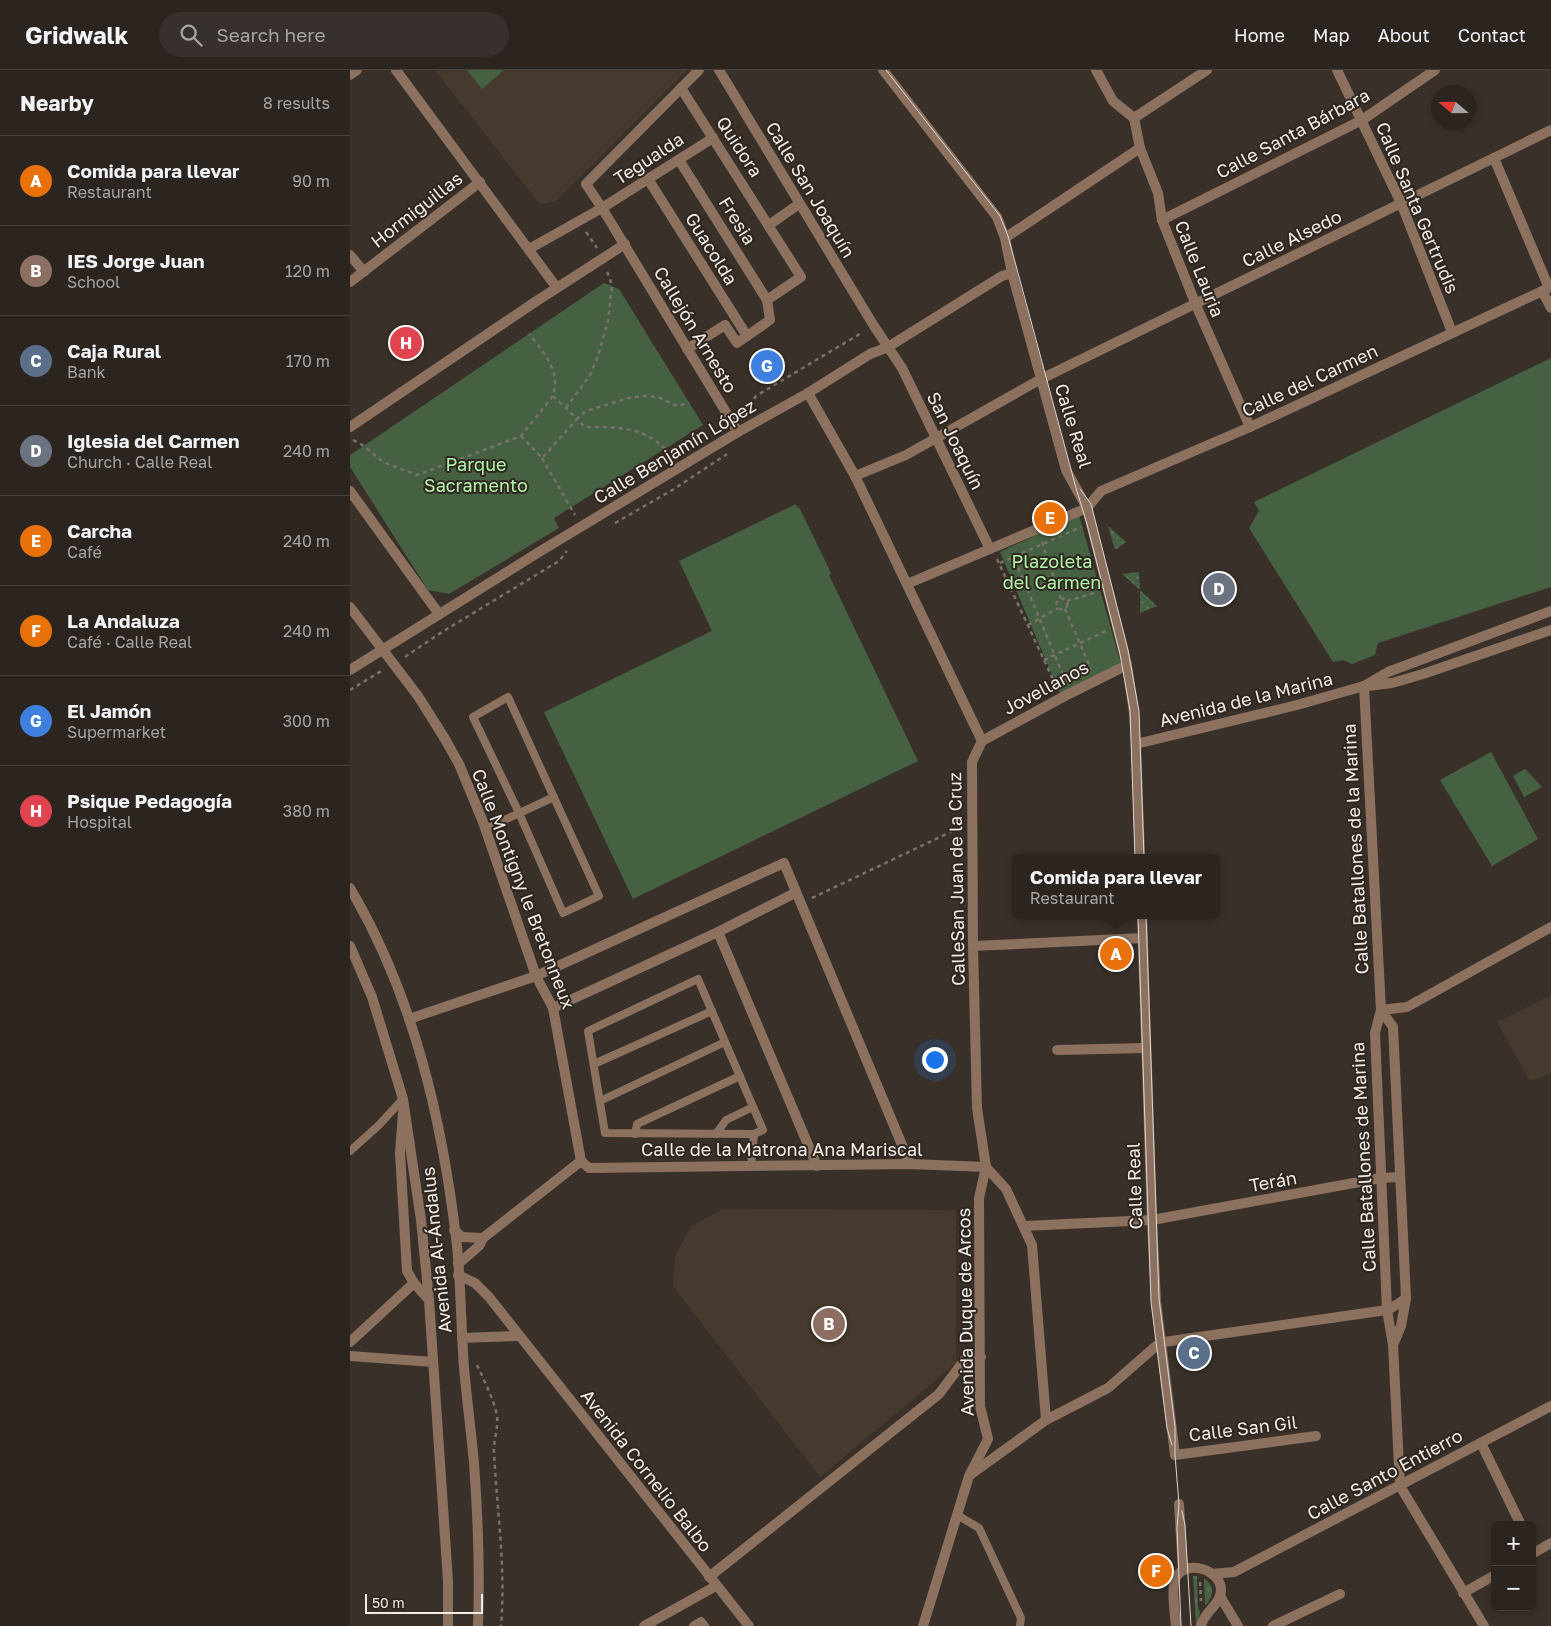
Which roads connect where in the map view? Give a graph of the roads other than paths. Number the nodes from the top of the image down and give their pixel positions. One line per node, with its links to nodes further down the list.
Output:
1 (357, 70): 10 (street)
2 (396, 70): 20 (street)
3 (699, 70): 11 (street)
4 (719, 70): 22 (street, Calle San Joaquín)
5 (883, 70): 26 (street, Calle Real)
6 (1096, 70): 12 (street)
7 (1208, 70): 12 (street)
8 (1337, 70): 13 (street, Calle Santa Gertrudis)
9 (1435, 70): 13 (street, Calle Santa Bárbara)
10 (350, 75)
11 (681, 88): 15 (street, Quidora); 23 (street, Callejón Arnesto)
12 (1134, 118): 16 (street, Calle Lauria)
13 (1362, 120): 21 (street, Calle Santa Gertrudis); 24 (street, Calle Santa Bárbara)
14 (1551, 130): 17 (street, Calle Alsedo)
15 (713, 138): 18 (street, Tegualda); 25 (street, Quidora)
16 (1140, 148): 24 (street, Calle Lauria); 26 (street)
17 (1494, 158): 21 (street, Calle Alsedo); 34 (street)
18 (679, 160): 19 (street, Tegualda); 35 (street, Fresia)
19 (648, 179): 23 (street, Tegualda); 39 (street, Guacolda)
20 (480, 182): 28 (street); 30 (street, Hormiguillas)
21 (1401, 203): 36 (street, Calle Alsedo); 38 (street, Calle Santa Gertrudis)
22 (799, 204): 25 (street); 40 (street, Calle San Joaquín)
23 (602, 208): 27 (street, Callejón Arnesto); 28 (street, Tegualda)
24 (1162, 220): 36 (street, Calle Lauria)
25 (769, 225): 35 (street, Quidora)
26 (1005, 238): 31 (street, Calle Real)
27 (625, 244): 33 (street); 41 (street, Callejón Arnesto)
28 (529, 249): 33 (street)
29 (350, 254): 30 (street)
30 (364, 272): 32 (street, Hormiguillas)
31 (1012, 273): 40 (street, Calle Benjamín López); 42 (street, Calle Real)
32 (350, 282)
33 (557, 288): 44 (street)
34 (1547, 288): 37 (street); 38 (street, Calle del Carmen)
35 (767, 300): 39 (street)
36 (1196, 305): 42 (street, Calle Alsedo); 45 (street, Calle Lauria)
37 (1551, 308)
38 (1452, 332): 45 (street, Calle del Carmen)
39 (747, 336): 41 (street)
40 (888, 347): 43 (street, Calle Benjamín López); 47 (street, San Joaquín)
41 (687, 349): 46 (street, Callejón Arnesto)
42 (1044, 378): 47 (street, Calle Alsedo); 50 (street, Calle Real)
43 (808, 392): 46 (street, Calle Benjamín López); 48 (street)
44 (350, 427)
45 (1250, 427): 50 (street, Calle del Carmen)
46 (738, 432): 55 (street, Calle Benjamín López)
47 (935, 437): 48 (street, Calle Alsedo); 51 (street, San Joaquín)
48 (855, 476): 52 (street)
49 (350, 491): 55 (street)
50 (1087, 508): 51 (street); 58 (street, Calle Real)
51 (990, 549): 52 (street)
52 (907, 584): 61 (street)
53 (350, 607): 57 (street, Calle Montigny le Bretonneux)
54 (1551, 611): 60 (street, Avenida de la Marina)
55 (439, 614): 57 (street, Calle Benjamín López)
56 (1551, 630): 60 (street, Avenida de la Marina)
57 (383, 650): 59 (street, Calle Benjamín López); 65 (street, Calle Montigny le Bretonneux)
58 (1127, 665): 61 (street, Jovellanos); 62 (street, Calle Real)
59 (350, 670)
60 (1364, 686): 62 (street, Avenida de la Marina); 77 (street, Calle Batallones de la Marina)
61 (982, 741): 74 (street, CalleSan Juan de la Cruz)
62 (1136, 744): 66 (street, Calle Real)
63 (554, 797): 64 (lane); 64 (lane); 64 (lane)
64 (519, 813): 65 (lane)
65 (485, 829): 75 (street, Calle Montigny le Bretonneux)
66 (1140, 854)
67 (350, 888): 79 (street, Avenida Al-Ándalus)
68 (795, 893): 71 (street); 75 (street); 93 (street)
69 (1142, 919): 72 (street, Calle Real)
70 (1551, 927): 77 (street)
71 (718, 932): 76 (street); 95 (street)
72 (1143, 938): 74 (street); 81 (street, Calle Real)
73 (350, 946): 85 (street, Avenida Al-Ándalus)
74 (973, 946): 96 (street, CalleSan Juan de la Cruz)
75 (536, 976): 76 (street, Calle Montigny le Bretonneux); 79 (street)
76 (554, 1008): 92 (street, Calle Montigny le Bretonneux)
77 (1381, 1010): 97 (street, Calle Batallones de Marina); 98 (street, Calle Batallones de Marina)
78 (712, 1011): 80 (lane); 83 (lane); 83 (lane)
79 (409, 1019): 101 (street, Avenida Al-Ándalus)
80 (725, 1042): 84 (lane); 86 (lane)
81 (1146, 1048): 82 (street); 99 (street, Calle Real)
82 (1056, 1050)
83 (594, 1064): 86 (lane)
84 (740, 1076): 87 (lane); 88 (lane)
85 (404, 1099): 91 (lane); 105 (street); 107 (street, Avenida Al-Ándalus)
86 (600, 1101): 88 (lane)
87 (753, 1107): 89 (lane); 90 (lane)
88 (635, 1134): 89 (lane)
89 (716, 1134): 90 (lane)
90 (754, 1134): 94 (lane)
91 (350, 1151)
92 (581, 1161): 94 (street, Calle de la Matrona Ana Mariscal); 102 (street)
93 (910, 1164): 95 (street, Calle de la Matrona Ana Mariscal); 96 (street, Calle de la Matrona Ana Mariscal)
94 (751, 1166): 95 (street, Calle de la Matrona Ana Mariscal)
95 (817, 1166)
96 (986, 1167): 100 (street); 115 (street, Avenida Duque de Arcos)
97 (1400, 1177): 98 (street, Terán); 106 (street, Calle Batallones de Marina)
98 (1381, 1178): 99 (street, Terán); 108 (street, Calle Batallones de Marina)
99 (1152, 1220): 100 (street, Terán); 112 (street, Calle Real)
100 (1024, 1226): 118 (street)
101 (454, 1230): 102 (street); 103 (street, Avenida Al-Ándalus)
102 (482, 1238): 103 (street)
103 (458, 1264): 104 (street, Avenida Al-Ándalus)
104 (458, 1275): 109 (street, Avenida Cornelio Balbo); 110 (street, Avenida Al-Ándalus)
105 (414, 1283): 107 (street); 111 (street)
106 (1406, 1298): 108 (street); 113 (street, Calle Batallones de Marina)
107 (429, 1300): 116 (street, Avenida Al-Ándalus)
108 (1387, 1310): 112 (street); 113 (street, Calle Batallones de Marina)
109 (518, 1336): 110 (street); 132 (street, Avenida Cornelio Balbo)
110 (462, 1338): 141 (street, Avenida Al-Ándalus)
111 (350, 1342)
112 (1160, 1344): 118 (street); 121 (street, Calle Real)
113 (1393, 1345): 123 (street)
114 (350, 1356): 116 (street)
115 (981, 1357): 122 (street, Avenida Duque de Arcos); 132 (street)
116 (433, 1362): 140 (street, Avenida Al-Ándalus)
117 (1551, 1406): 120 (street, Calle Santo Entierro)
118 (1046, 1420): 122 (street)
119 (1316, 1436): 121 (street, Calle San Gil)
120 (1481, 1443): 123 (street, Calle Santo Entierro); 126 (street)
121 (1175, 1455)
122 (970, 1476): 125 (street, Avenida Duque de Arcos)
123 (1400, 1486): 130 (street, Calle Santo Entierro); 136 (street)
124 (1179, 1504): 129 (street)
125 (957, 1515): 146 (street, Avenida Duque de Arcos); 147 (lane)
126 (1519, 1521)
127 (1551, 1543): 128 (street)
128 (1536, 1550)
129 (1183, 1570): 131 (street); 148 (street)
130 (1234, 1572): 131 (street); 135 (street)
131 (1212, 1574): 135 (street)
132 (710, 1577): 134 (street, Avenida Cornelio Balbo)
133 (1491, 1577): 136 (street)
134 (716, 1586): 142 (street); 145 (street, Avenida Cornelio Balbo)
135 (1221, 1593): 138 (street); 139 (street)
136 (1463, 1593): 151 (street)
137 (1340, 1594): 150 (street)
138 (1214, 1606): 139 (street); 149 (street)
139 (1236, 1622)
140 (448, 1626)
141 (478, 1626)
142 (644, 1626)
143 (693, 1626): 144 (lane)
144 (705, 1626)
145 (749, 1626)
146 (923, 1626)
147 (1020, 1626)
148 (1176, 1626)
149 (1201, 1626)
150 (1273, 1626)
151 (1484, 1626)

